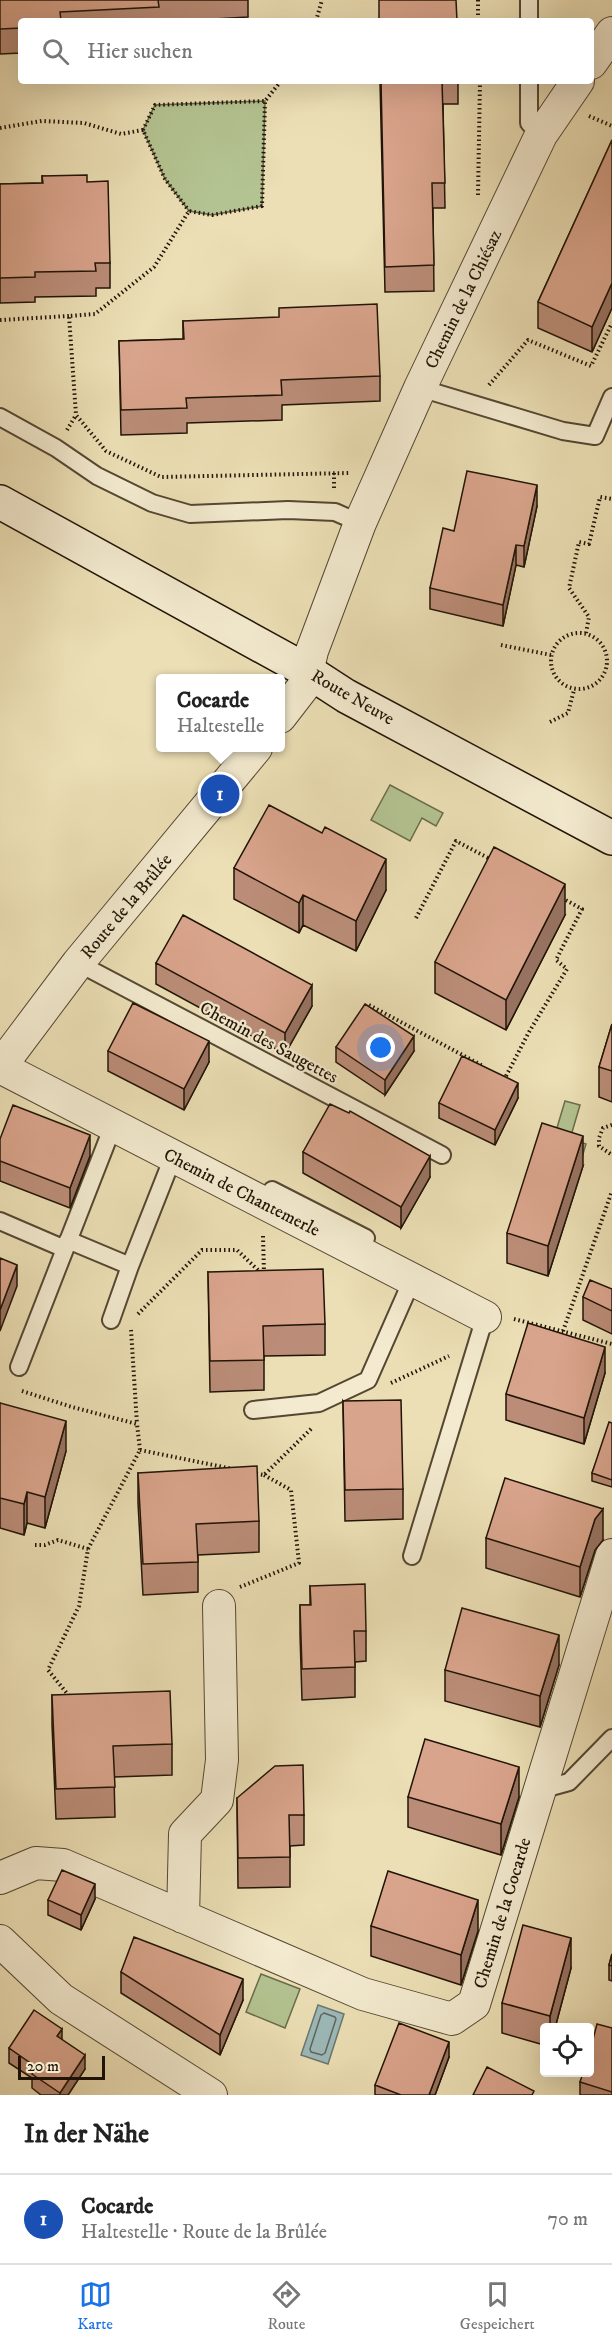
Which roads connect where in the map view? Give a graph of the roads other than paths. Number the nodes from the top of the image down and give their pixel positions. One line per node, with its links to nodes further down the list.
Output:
1 (529, 0): 2 (lane)
2 (529, 18)
3 (612, 33): 4 (street)
4 (594, 59)
5 (529, 84): 7 (lane)
6 (576, 84): 7 (street, Chemin de la Chiésaz)
7 (541, 135): 8 (street, Chemin de la Chiésaz)
8 (420, 388): 9 (lane); 12 (street, Chemin de la Chiésaz)
9 (612, 397)
10 (0, 417): 12 (lane)
11 (0, 502): 13 (street, Route Neuve)
12 (360, 523): 13 (street, Chemin de la Chiésaz)
13 (309, 672): 14 (street); 16 (street, Route Neuve)
14 (285, 711)
15 (252, 752): 17 (street, Route de la Brûlée)
16 (612, 838)
17 (78, 963): 18 (street, Route de la Brûlée); 20 (lane, Chemin des Saugettes)
18 (0, 1067): 19 (street, Chemin de Chantemerle)
19 (113, 1126): 21 (street, Chemin de Chantemerle); 24 (lane)
20 (442, 1155)
21 (186, 1163): 23 (lane); 25 (lane); 26 (street, Chemin de Chantemerle)
22 (0, 1221): 24 (lane)
23 (366, 1238)
24 (66, 1244): 25 (lane); 29 (lane)
25 (130, 1266): 28 (lane)
26 (412, 1280): 27 (street, Chemin de Chantemerle); 30 (lane)
27 (485, 1317): 32 (lane)
28 (111, 1320)
29 (19, 1367)
30 (253, 1410)
31 (612, 1555): 35 (street, Chemin de la Cocarde)
32 (412, 1556)
33 (219, 1606): 37 (street)
34 (612, 1738): 35 (lane)
35 (540, 1790): 37 (street, Chemin de la Cocarde)
36 (0, 1878): 37 (street, Chemin de la Cocarde)
37 (183, 1917)
38 (0, 1941): 39 (street)
39 (211, 2095)

